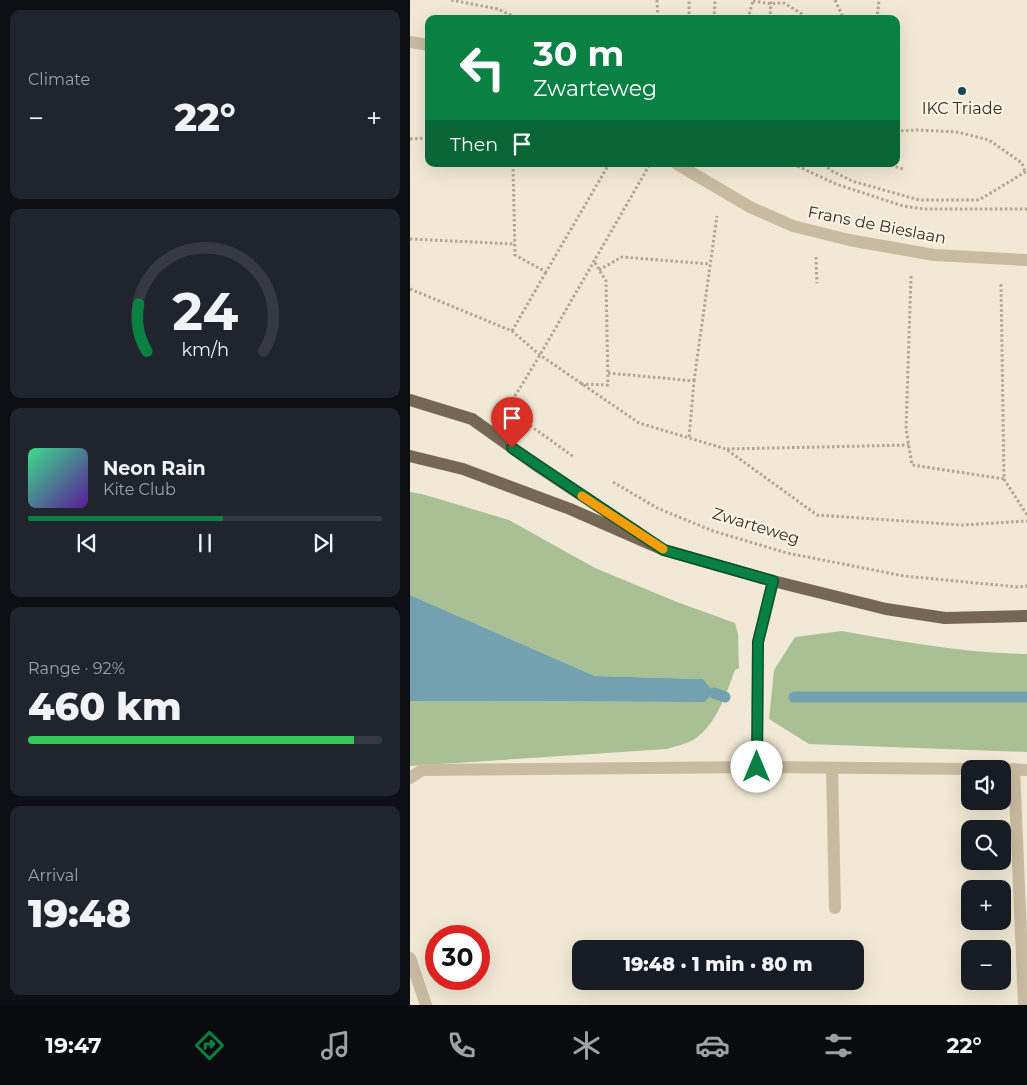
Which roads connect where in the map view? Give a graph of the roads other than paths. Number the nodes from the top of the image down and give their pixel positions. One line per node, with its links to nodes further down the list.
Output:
1 (410, 42): 2 (street)
2 (425, 44)
3 (681, 167): 4 (street, Frans de Bieslaan)
4 (1027, 260)
5 (410, 400): 7 (main road)
6 (410, 456): 7 (main road)
7 (664, 550): 8 (main road)
8 (773, 581): 9 (main road); 10 (street)
9 (1027, 616)
10 (757, 767): 11 (street); 14 (street)
11 (832, 769): 12 (street); 15 (street)
12 (961, 769)
13 (1015, 769): 18 (street)
14 (410, 778)
15 (835, 908)
16 (410, 958): 17 (street)
17 (426, 1005)
18 (1024, 1005)

